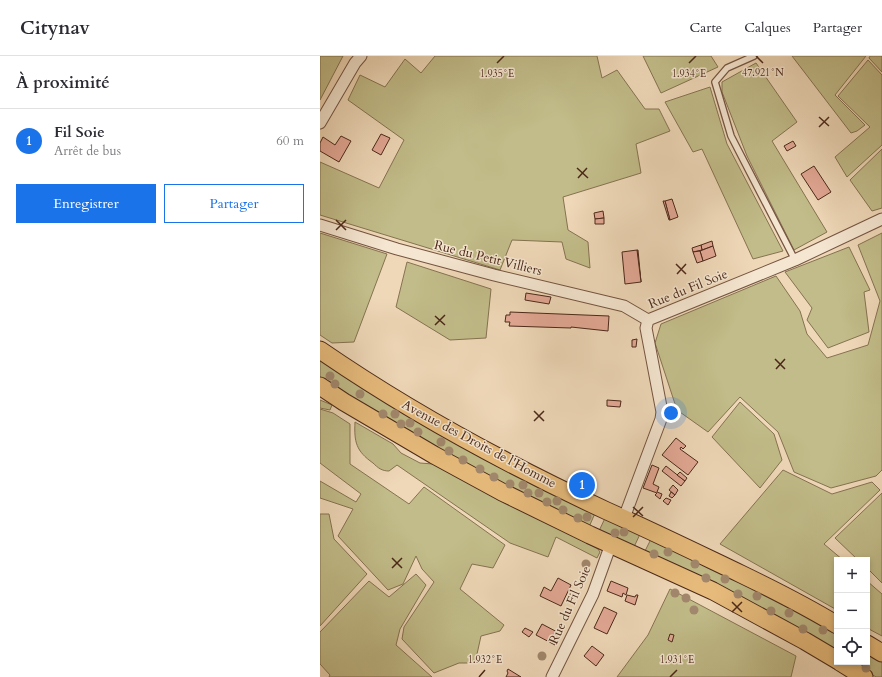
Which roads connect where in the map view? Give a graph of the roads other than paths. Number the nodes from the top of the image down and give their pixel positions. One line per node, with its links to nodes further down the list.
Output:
1 (361, 56): 3 (street)
2 (754, 56): 6 (lane)
3 (320, 123)
4 (882, 219): 6 (street, Rue du Fil Soie)
5 (320, 225): 7 (street, Rue du Petit Villiers)
6 (795, 260): 7 (street, Rue du Fil Soie)
7 (648, 320): 10 (street, Rue du Fil Soie)
8 (320, 350): 10 (main road, Avenue des Droits de l'Homme)
9 (320, 386): 11 (main road)
10 (624, 518): 12 (main road, Avenue des Droits de l'Homme)
11 (611, 544): 15 (main road); 17 (street, Rue du Fil Soie)
12 (834, 623)
13 (870, 646): 14 (main road)
14 (882, 653)
15 (834, 658)
16 (845, 665): 18 (main road)
17 (552, 677)
18 (864, 677)

